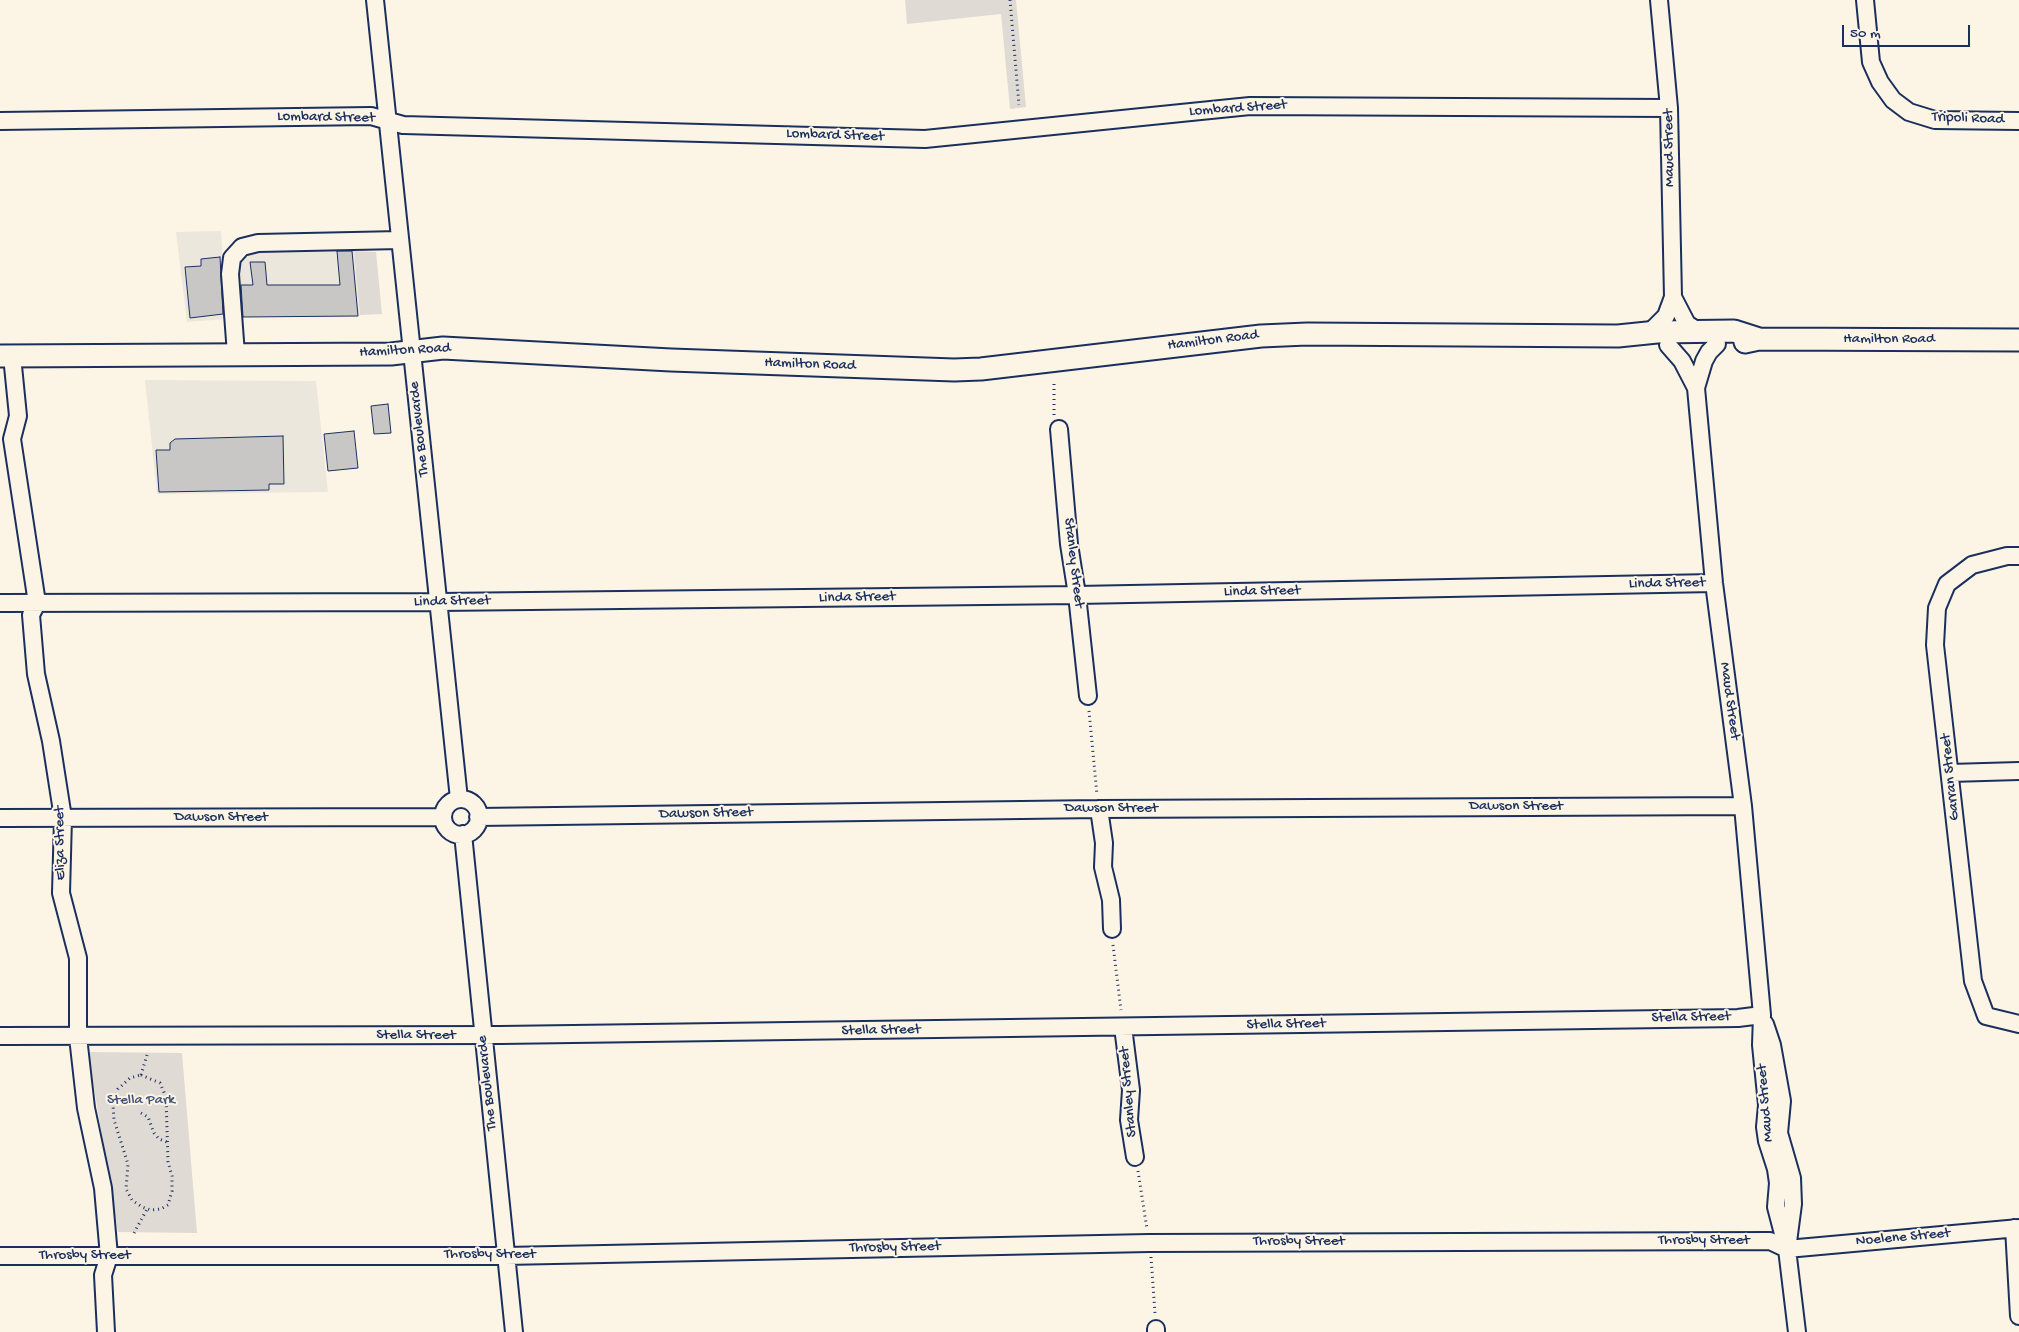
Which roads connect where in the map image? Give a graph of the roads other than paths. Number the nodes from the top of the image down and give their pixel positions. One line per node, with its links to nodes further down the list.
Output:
1 (376, 0): 5 (street, The Boulevarde)
2 (1659, 0): 4 (street, Maud Street)
3 (1865, 0): 7 (street, Tripoli Road)
4 (1669, 108): 5 (street, Lombard Street); 9 (street, Maud Street)
5 (387, 119): 6 (street, Lombard Street); 8 (street, The Boulevarde)
6 (0, 121)
7 (2019, 122)
8 (400, 240): 17 (street, The Boulevarde); 18 (street)
9 (1673, 297): 10 (street, Maud Street); 11 (street, Maud Street)
10 (1698, 330): 11 (main road, Hamilton Road); 13 (main road, Hamilton Road)
11 (1649, 333): 12 (main road, Hamilton Road)
12 (1618, 336): 16 (main road, Hamilton Road); 17 (main road, Hamilton Road)
13 (1759, 339): 14 (main road, Hamilton Road); 15 (main road, Hamilton Road)
14 (2019, 340)
15 (1717, 344): 16 (main road, Hamilton Road); 20 (street, Maud Street)
16 (1668, 345): 20 (street, Maud Street)
17 (412, 351): 18 (main road, Hamilton Road); 25 (street, The Boulevarde)
18 (236, 354): 19 (main road, Hamilton Road)
19 (6, 356): 27 (street, Eliza Street)
20 (1696, 388): 23 (street, Maud Street)
21 (1059, 429): 24 (street, Stanley Street)
22 (2019, 556): 30 (street, Garran Street)
23 (1714, 583): 24 (street, Linda Street); 32 (street, Maud Street)
24 (1077, 595): 25 (street, Linda Street); 28 (street, Stanley Street)
25 (439, 602): 27 (street, Linda Street); 31 (street, The Boulevarde)
26 (0, 603): 27 (street, Linda Street)
27 (37, 604): 37 (street, Eliza Street)
28 (1088, 696)
29 (2019, 771): 30 (street)
30 (1950, 773): 41 (street, Garran Street)
31 (459, 799): 34 (street); 35 (street)
32 (1743, 806): 33 (street, Dawson Street); 40 (street, Maud Street)
33 (1099, 809): 35 (street, Dawson Street); 39 (street)
34 (443, 817): 37 (street, Dawson Street); 38 (street)
35 (478, 817): 38 (street)
36 (0, 818): 37 (street, Dawson Street)
37 (63, 818): 45 (street, Eliza Street)
38 (463, 834): 43 (street, The Boulevarde)
39 (1112, 929)
40 (1762, 1015): 42 (street, Stella Street); 48 (street, Maud Street)
41 (2019, 1024)
42 (1123, 1028): 43 (street, Stella Street); 46 (street, Stanley Street)
43 (484, 1035): 45 (street, Stella Street); 51 (street, The Boulevarde)
44 (0, 1036): 45 (street, Stella Street)
45 (78, 1037): 50 (street, Eliza Street)
46 (1135, 1157)
47 (2016, 1228): 48 (street, Noelene Street); 52 (street)
48 (1787, 1249): 51 (street, Throsby Street); 55 (street, Maud Street)
49 (0, 1256): 50 (street, Throsby Street)
50 (109, 1256): 51 (street, Throsby Street); 53 (street, Eliza Street)
51 (505, 1256): 54 (street, The Boulevarde)
52 (2019, 1316)
53 (106, 1332)
54 (514, 1332)
55 (1797, 1332)

